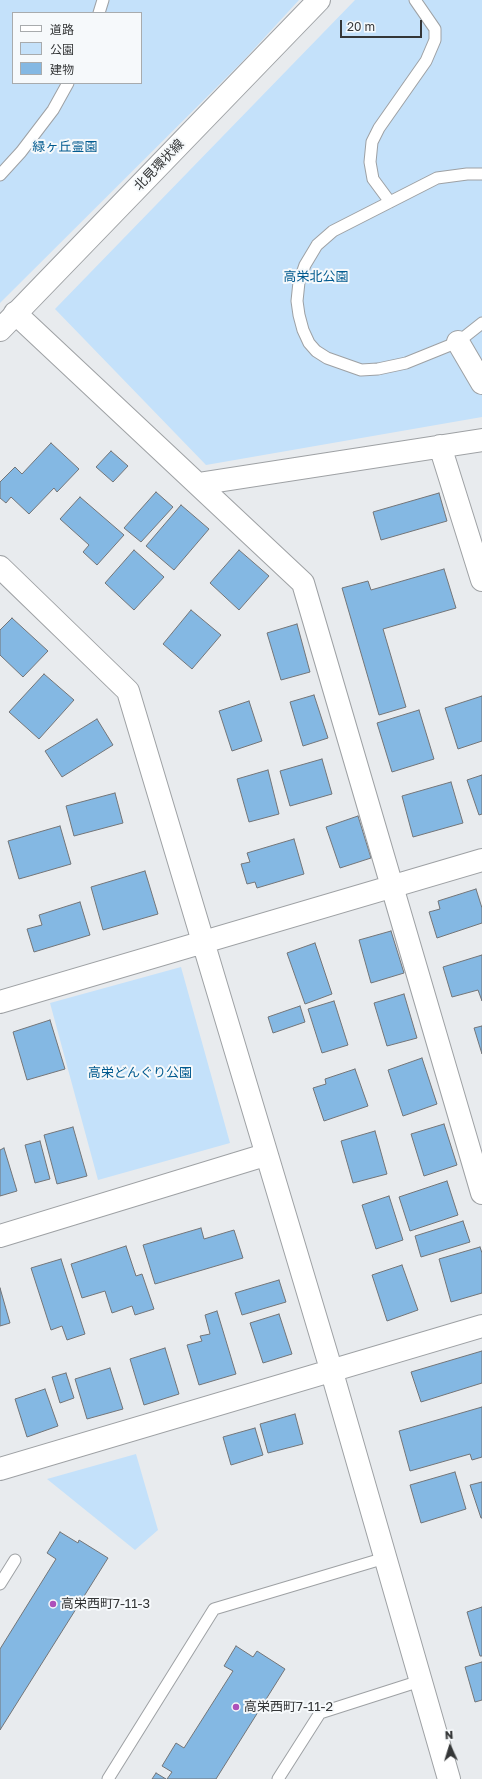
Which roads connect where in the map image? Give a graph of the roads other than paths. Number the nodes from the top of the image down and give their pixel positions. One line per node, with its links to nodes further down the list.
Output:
1 (103, 0): 4 (lane)
2 (319, 0): 9 (street, 北見環状線)
3 (415, 0): 8 (lane)
4 (99, 12)
5 (67, 84): 7 (lane)
6 (482, 174): 8 (lane)
7 (0, 175)
8 (390, 202): 12 (lane)
9 (15, 312): 11 (street, 北見環状線); 16 (street)
10 (482, 323): 12 (lane)
11 (0, 330)
12 (458, 342): 13 (street)
13 (482, 383)
14 (482, 440): 15 (street)
15 (440, 446): 16 (street); 18 (street)
16 (198, 484): 20 (street)
17 (0, 567): 21 (street)
18 (482, 580)
19 (482, 860): 20 (street)
20 (393, 887): 21 (street); 24 (street)
21 (204, 943): 22 (street); 23 (street)
22 (0, 1001)
23 (265, 1154): 25 (street); 27 (street)
24 (482, 1193)
25 (0, 1236)
26 (482, 1326): 27 (street)
27 (331, 1370): 28 (street); 29 (street)
28 (0, 1469)
29 (385, 1558): 32 (street); 33 (lane)
30 (15, 1560): 31 (lane)
31 (0, 1584)
32 (420, 1681): 34 (lane); 35 (street)
33 (108, 1779)
34 (278, 1779)
35 (449, 1779)

